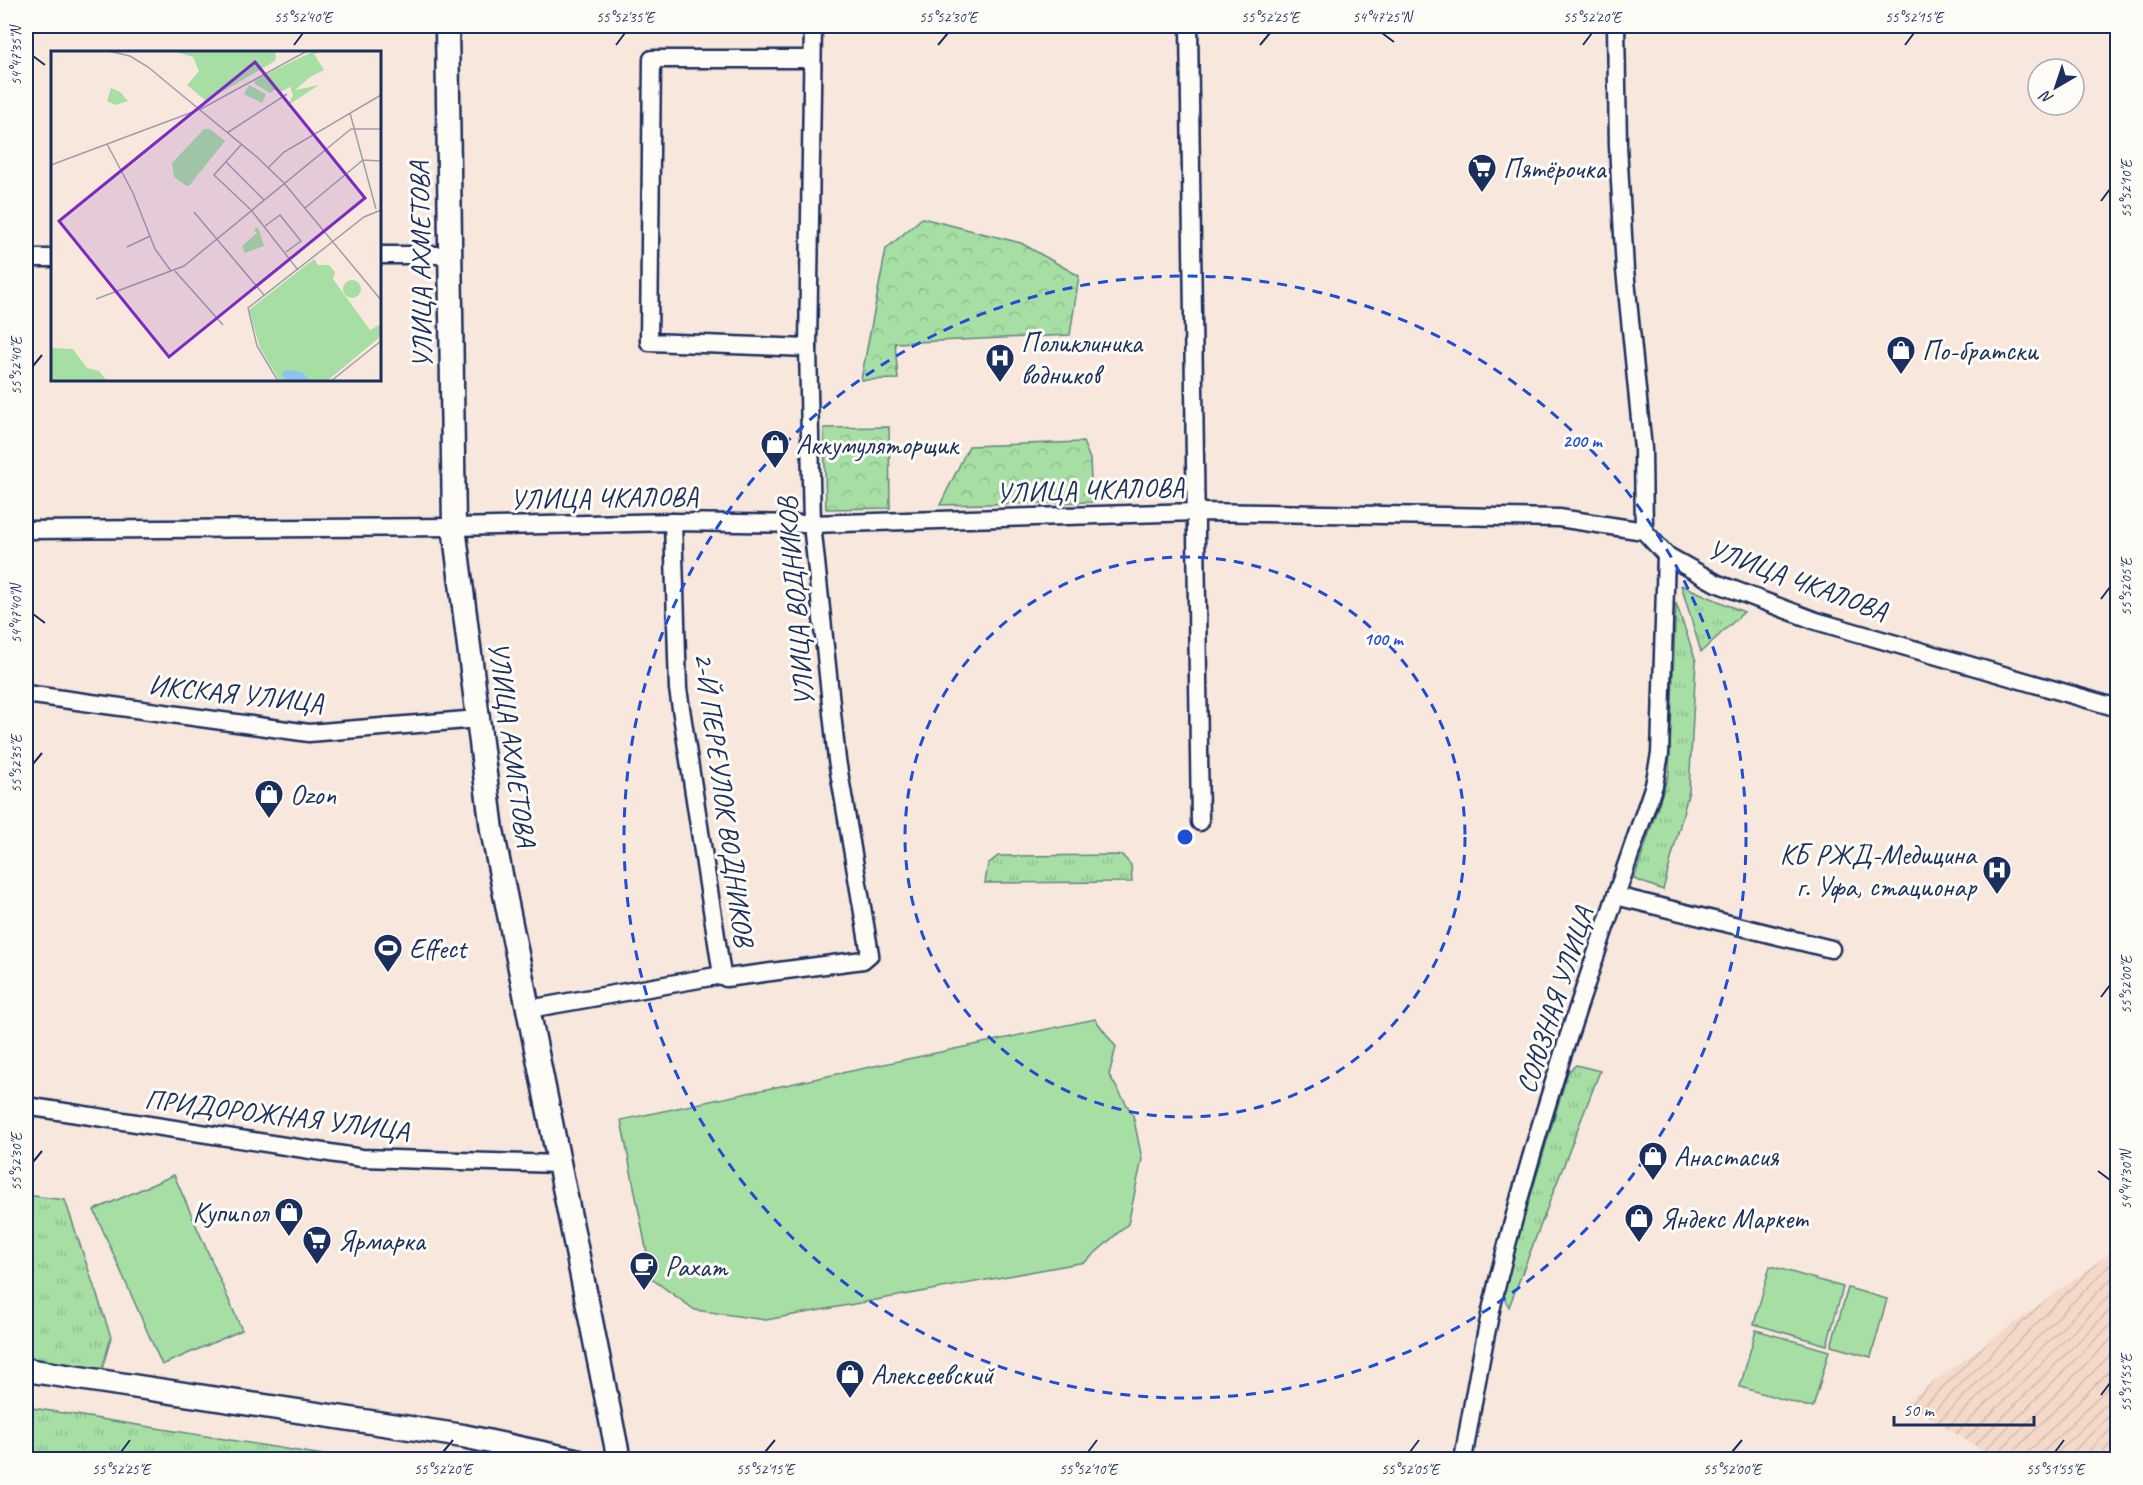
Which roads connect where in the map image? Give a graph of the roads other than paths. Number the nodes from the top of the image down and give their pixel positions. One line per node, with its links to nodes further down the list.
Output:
1 (447, 26): 7 (main road, УЛИЦА АХМЕТОВА)
2 (813, 26): 5 (street, УЛИЦА ВОДНИКОВ)
3 (1189, 26): 11 (street)
4 (1616, 26): 16 (street)
5 (811, 59): 10 (street, УЛИЦА ВОДНИКОВ); 10 (street)
6 (381, 255): 7 (street)
7 (449, 255): 14 (main road, УЛИЦА АХМЕТОВА)
8 (26, 258): 9 (street)
9 (51, 258)
10 (808, 348): 13 (street, УЛИЦА ВОДНИКОВ)
11 (1196, 512): 13 (street, УЛИЦА ЧКАЛОВА); 16 (street, УЛИЦА ЧКАЛОВА); 21 (street)
12 (673, 522): 13 (street, УЛИЦА ЧКАЛОВА); 14 (street, УЛИЦА ЧКАЛОВА); 24 (street, 2-Й ПЕРЕУЛОК ВОДНИКОВ)
13 (812, 524): 24 (street, УЛИЦА ВОДНИКОВ)
14 (454, 527): 15 (street, УЛИЦА ЧКАЛОВА); 20 (main road, УЛИЦА АХМЕТОВА)
15 (26, 530)
16 (1644, 531): 17 (street, УЛИЦА ЧКАЛОВА)
17 (1666, 555): 19 (street, УЛИЦА ЧКАЛОВА); 22 (street, СОЮЗНАЯ УЛИЦА)
18 (26, 694): 20 (street, ИКСКАЯ УЛИЦА)
19 (2118, 708)
20 (478, 718): 25 (main road, УЛИЦА АХМЕТОВА)
21 (1200, 822)
22 (1616, 896): 23 (street); 31 (street, СОЮЗНАЯ УЛИЦА)
23 (1831, 950)
24 (722, 975): 25 (street)
25 (529, 1009): 27 (main road, УЛИЦА АХМЕТОВА)
26 (26, 1106): 27 (street, ПРИДОРОЖНАЯ УЛИЦА)
27 (559, 1164): 30 (main road, УЛИЦА АХМЕТОВА)
28 (26, 1370): 29 (main road)
29 (575, 1460)
30 (620, 1460)
31 (1463, 1460)

